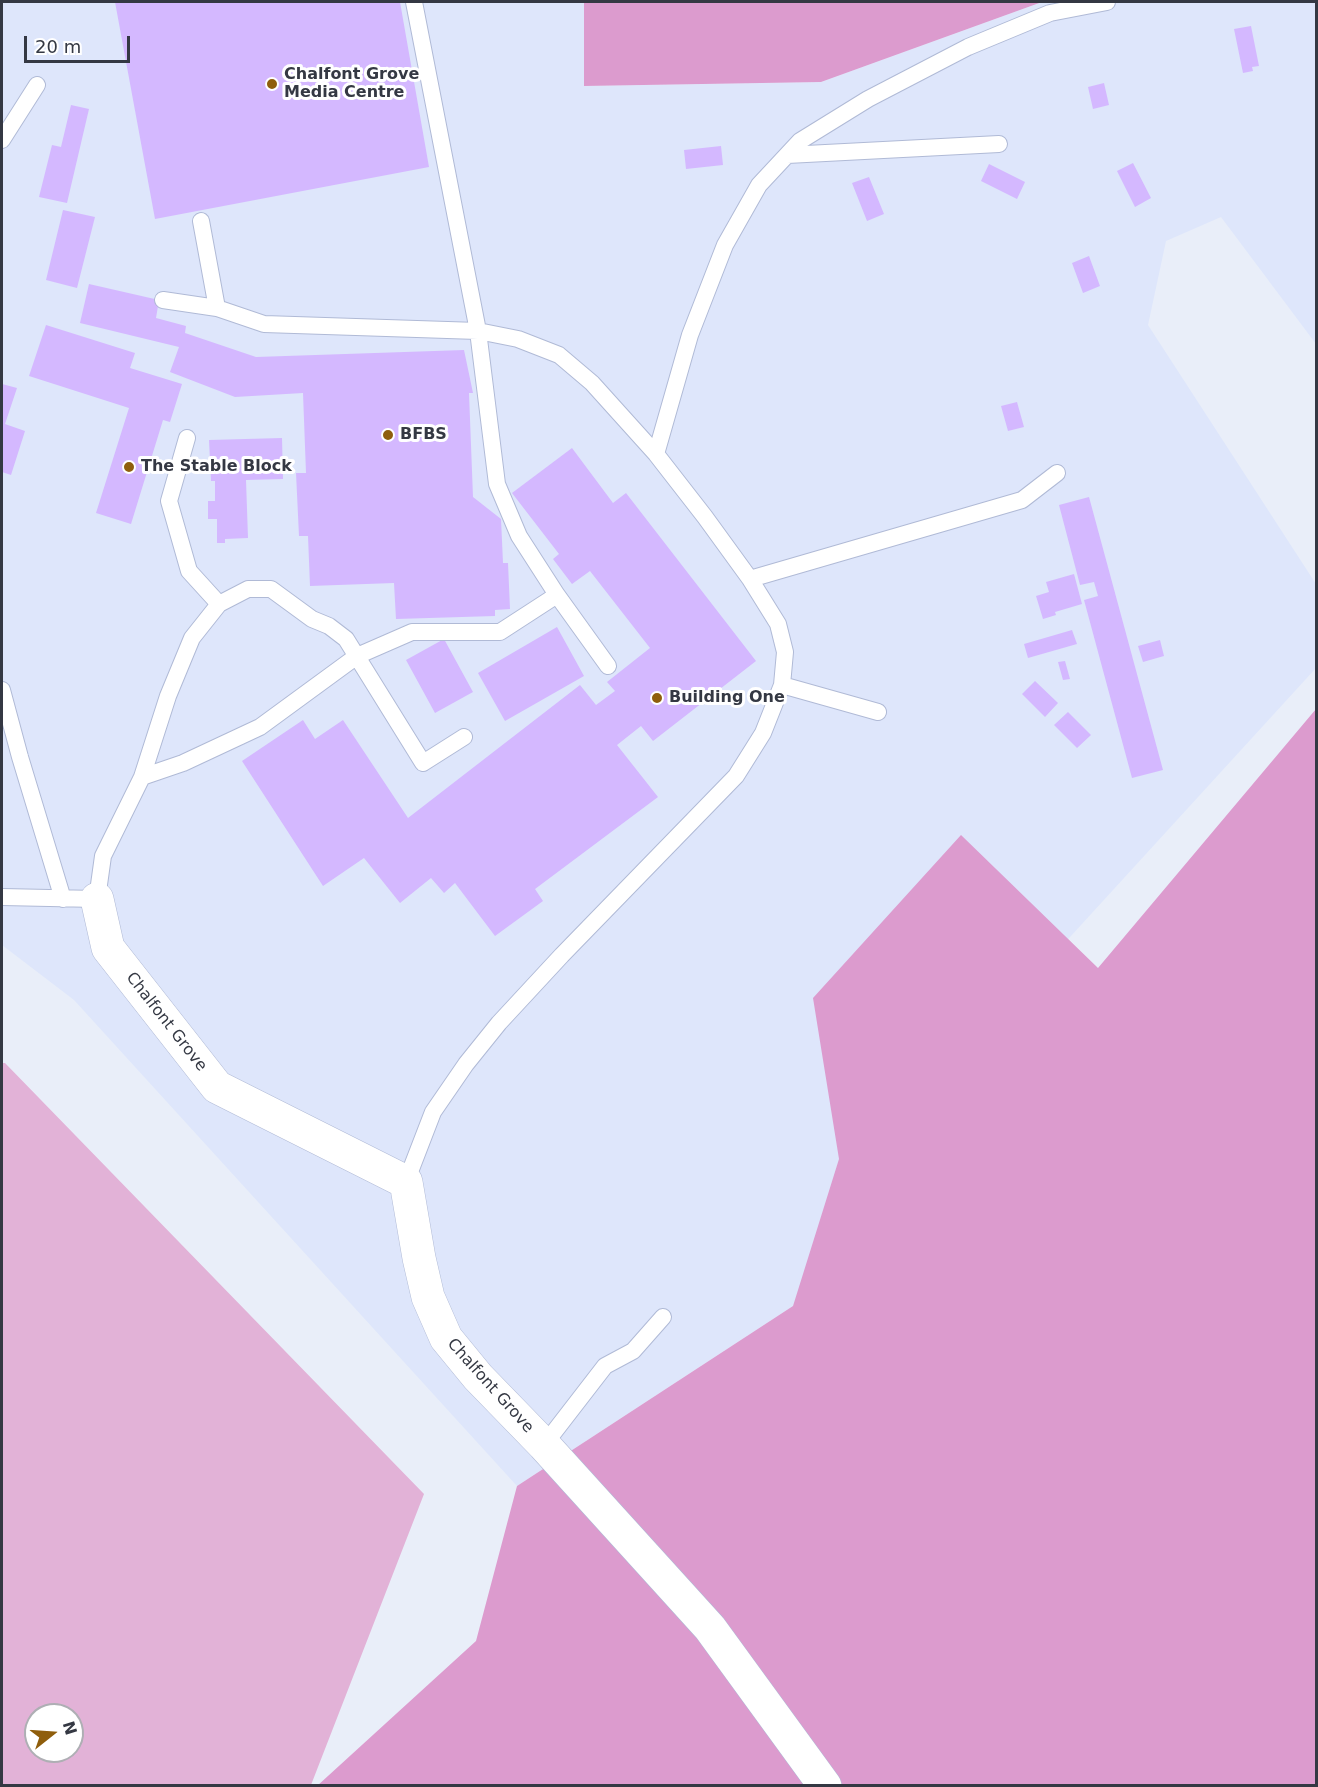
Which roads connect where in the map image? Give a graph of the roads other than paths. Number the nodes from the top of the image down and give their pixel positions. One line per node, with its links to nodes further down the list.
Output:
1 (414, 2): 10 (lane)
2 (1107, 2): 6 (lane)
3 (37, 85): 4 (lane)
4 (2, 140)
5 (999, 144): 6 (lane)
6 (787, 155): 12 (lane)
7 (201, 221): 9 (lane)
8 (163, 300): 9 (lane)
9 (217, 308): 10 (lane)
10 (478, 331): 12 (lane); 15 (lane)
11 (187, 438): 16 (lane)
12 (656, 454): 14 (lane)
13 (1057, 473): 14 (lane)
14 (750, 579): 19 (lane)
15 (557, 595): 17 (lane); 18 (lane)
16 (219, 604): 17 (lane); 23 (lane)
17 (357, 656): 22 (lane); 23 (lane)
18 (608, 666)
19 (782, 685): 21 (lane); 27 (lane)
20 (2, 690): 25 (lane)
21 (878, 712)
22 (464, 737)
23 (142, 777): 26 (lane)
24 (2, 897): 25 (lane)
25 (63, 899): 26 (lane)
26 (97, 899): 27 (street, Chalfont Grove)
27 (406, 1182): 29 (street, Chalfont Grove)
28 (663, 1317): 29 (lane)
29 (544, 1445): 30 (street, Chalfont Grove)
30 (825, 1785)

